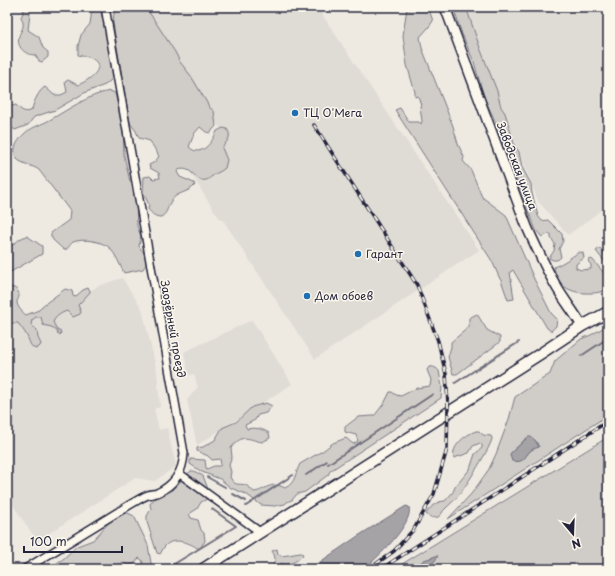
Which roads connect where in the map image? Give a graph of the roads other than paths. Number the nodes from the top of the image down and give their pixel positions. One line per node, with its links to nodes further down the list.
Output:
1 (105, 7): 5 (street, Заозёрный проезд)
2 (445, 7): 4 (street, Заводская улица)
3 (608, 312): 4 (main road)
4 (582, 326): 6 (main road)
5 (180, 474): 6 (street); 7 (street)
6 (260, 532): 8 (main road)
7 (25, 569)
8 (203, 569)

